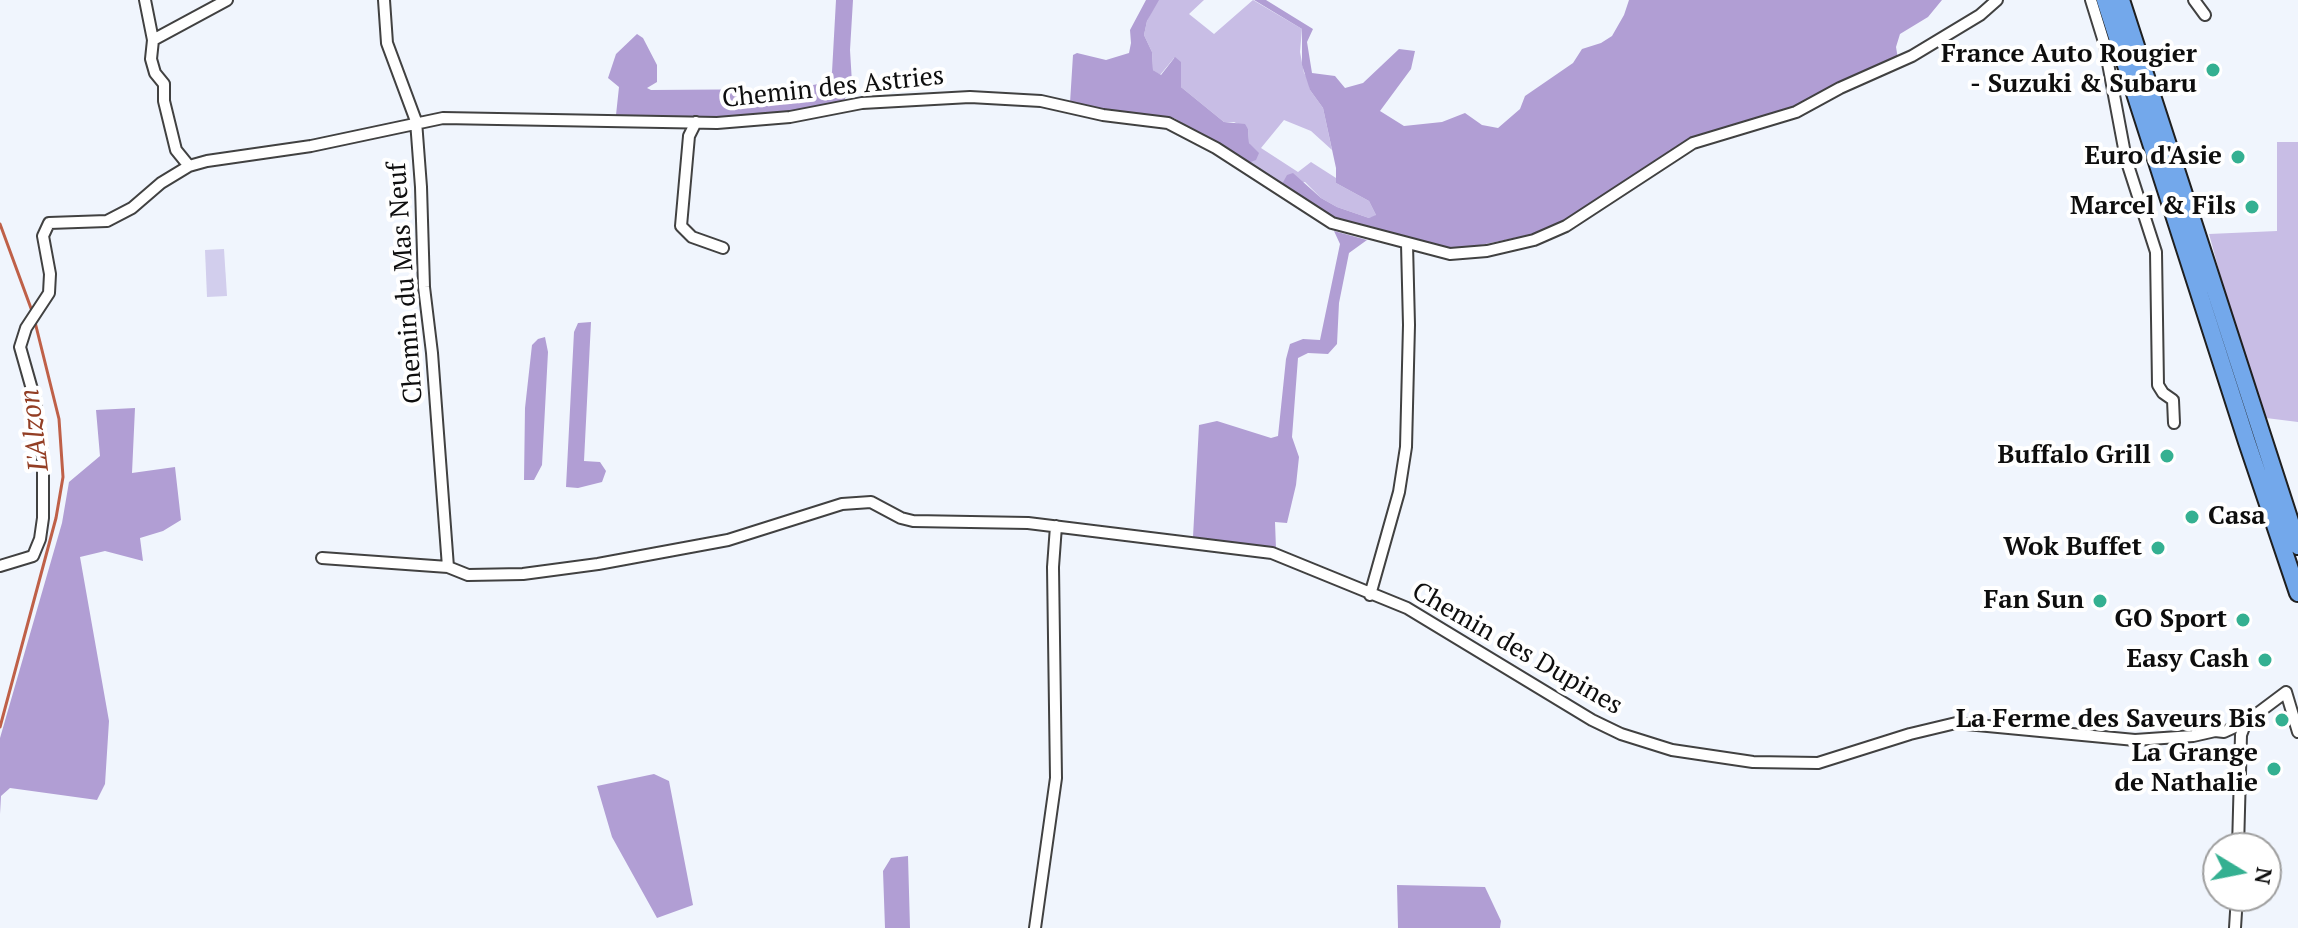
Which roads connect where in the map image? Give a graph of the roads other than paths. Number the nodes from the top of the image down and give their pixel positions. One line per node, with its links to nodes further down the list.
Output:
1 (145, 0): 10 (street)
2 (227, 0): 10 (street)
3 (384, 0): 11 (street, Chemin du Mas Neuf)
4 (1997, 0): 14 (street, Chemin des Astries)
5 (2091, 0): 16 (street)
6 (2105, 0): 22 (main road)
7 (2121, 0): 18 (main road)
8 (2194, 0): 9 (street)
9 (2205, 15)
10 (153, 40): 13 (street)
11 (416, 121): 12 (street, Chemin des Astries); 13 (street, Chemin des Astries); 21 (street, Chemin du Mas Neuf)
12 (696, 122): 14 (street, Chemin des Astries); 15 (street)
13 (189, 166): 20 (street)
14 (1407, 244): 23 (street)
15 (723, 248)
16 (2174, 423)
17 (1056, 526): 21 (street, Chemin des Dupines); 23 (street, Chemin des Dupines); 27 (street)
18 (2298, 546)
19 (322, 558): 21 (street, Chemin des Dupines)
20 (0, 566)
21 (448, 567)
22 (2298, 593)
23 (1370, 595): 24 (street, Chemin des Dupines)
24 (2246, 722): 25 (street, Chemin des Dupines); 26 (street)
25 (2298, 732)
26 (2238, 832)
27 (1035, 928)

